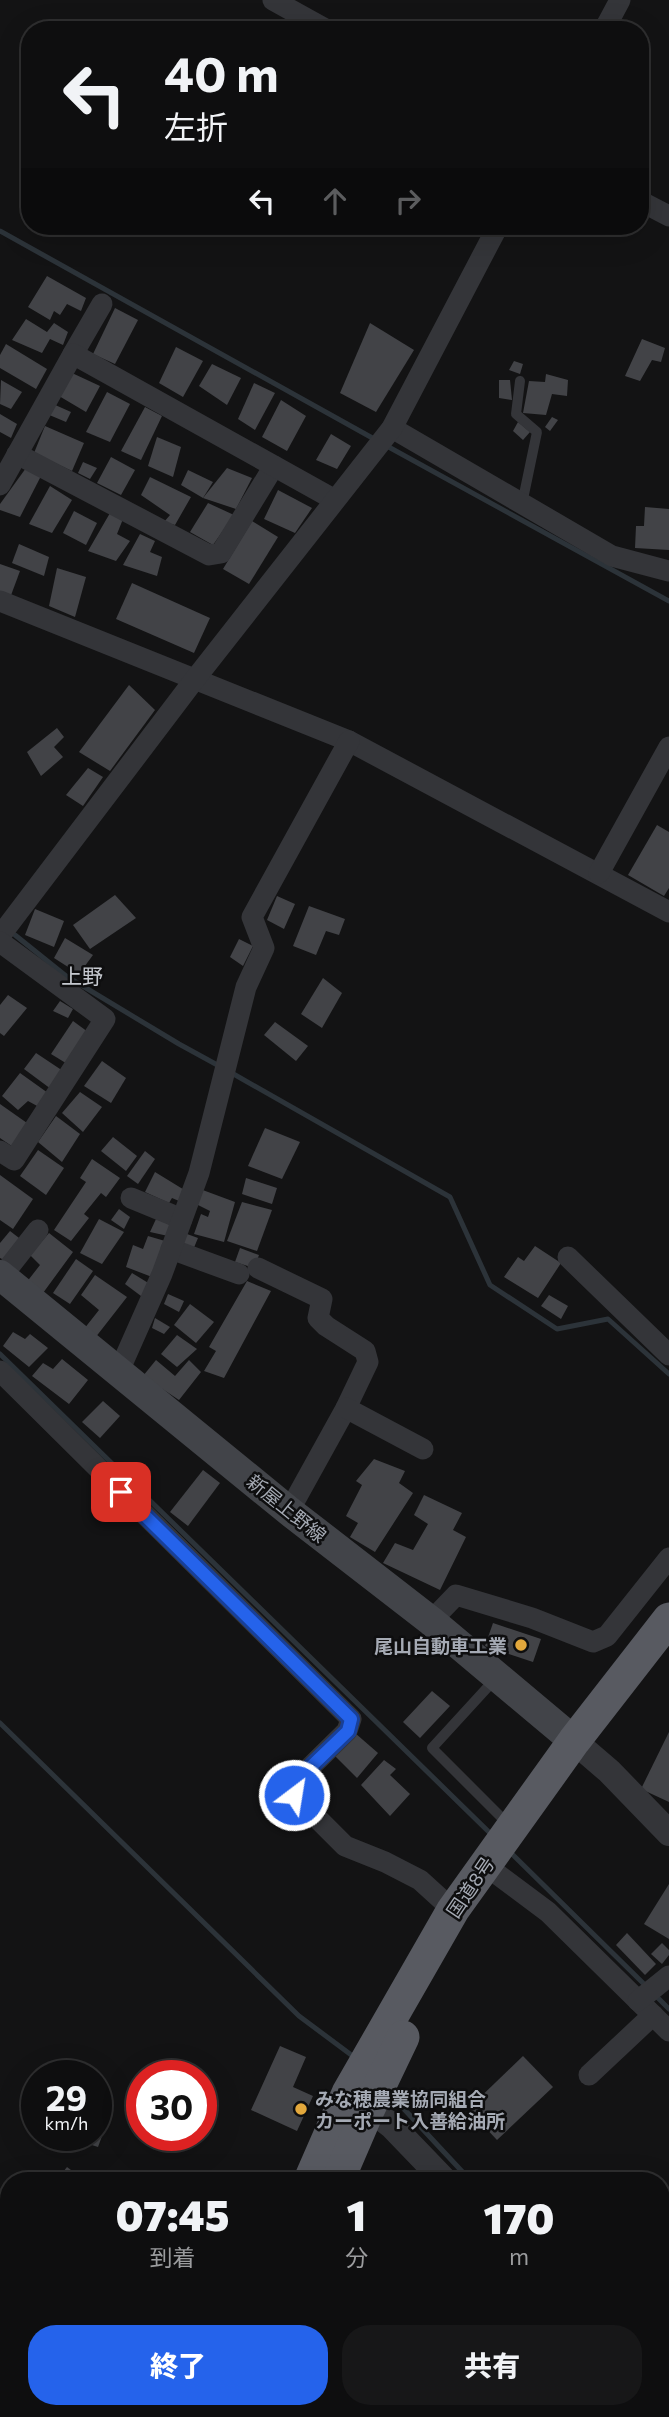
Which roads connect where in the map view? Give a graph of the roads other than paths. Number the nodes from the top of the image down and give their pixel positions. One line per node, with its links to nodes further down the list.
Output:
1 (272, 0): 3 (street)
2 (620, 0): 4 (street)
3 (310, 21)
4 (609, 21)
5 (649, 206): 6 (street)
6 (669, 216)
7 (493, 235): 11 (street)
8 (102, 304): 9 (street)
9 (73, 354): 12 (street); 13 (street)
10 (520, 381): 16 (lane)
11 (392, 428): 15 (street); 16 (street)
12 (16, 454): 13 (street); 14 (street)
13 (274, 466): 15 (street)
14 (0, 485)
15 (335, 500): 19 (street)
16 (522, 504): 17 (street)
17 (669, 570)
18 (0, 601): 19 (street)
19 (195, 679): 20 (street); 24 (street)
20 (349, 741): 22 (street); 28 (street)
21 (669, 747): 22 (street)
22 (599, 873): 23 (street)
23 (669, 912)
24 (0, 936)
25 (0, 942): 26 (street)
26 (0, 1151)
27 (131, 1198): 28 (street)
28 (182, 1219): 30 (street)
29 (38, 1230): 32 (street)
30 (171, 1249): 35 (street); 36 (street)
31 (568, 1257): 33 (street)
32 (1, 1276): 35 (main road, 新屋上野線)
33 (669, 1355)
34 (0, 1371): 48 (street)
35 (119, 1371): 38 (main road, 新屋上野線)
36 (346, 1408): 37 (street); 38 (street)
37 (423, 1450)
38 (289, 1511): 41 (main road, 新屋上野線)
39 (669, 1558): 41 (street)
40 (669, 1619): 44 (highway, 国道8号)
41 (431, 1622): 43 (main road, 新屋上野線)
42 (669, 1654): 44 (highway, 国道8号)
43 (497, 1677): 44 (main road, 新屋上野線); 45 (lane)
44 (581, 1748): 45 (highway, 国道8号); 46 (street); 47 (highway, 国道8号)
45 (511, 1827): 47 (highway, 国道8号)
46 (669, 1833)
47 (493, 1871): 48 (highway, 国道8号); 50 (street); 53 (highway, 国道8号)
48 (453, 1910): 53 (highway, 国道8号)
49 (669, 1976): 50 (street)
50 (645, 2008): 51 (street); 52 (street)
51 (669, 2031)
52 (589, 2075)
53 (358, 2101): 54 (highway, 国道8号); 55 (highway, 国道8号); 56 (street)
54 (315, 2172)
55 (340, 2172)
56 (435, 2172)

